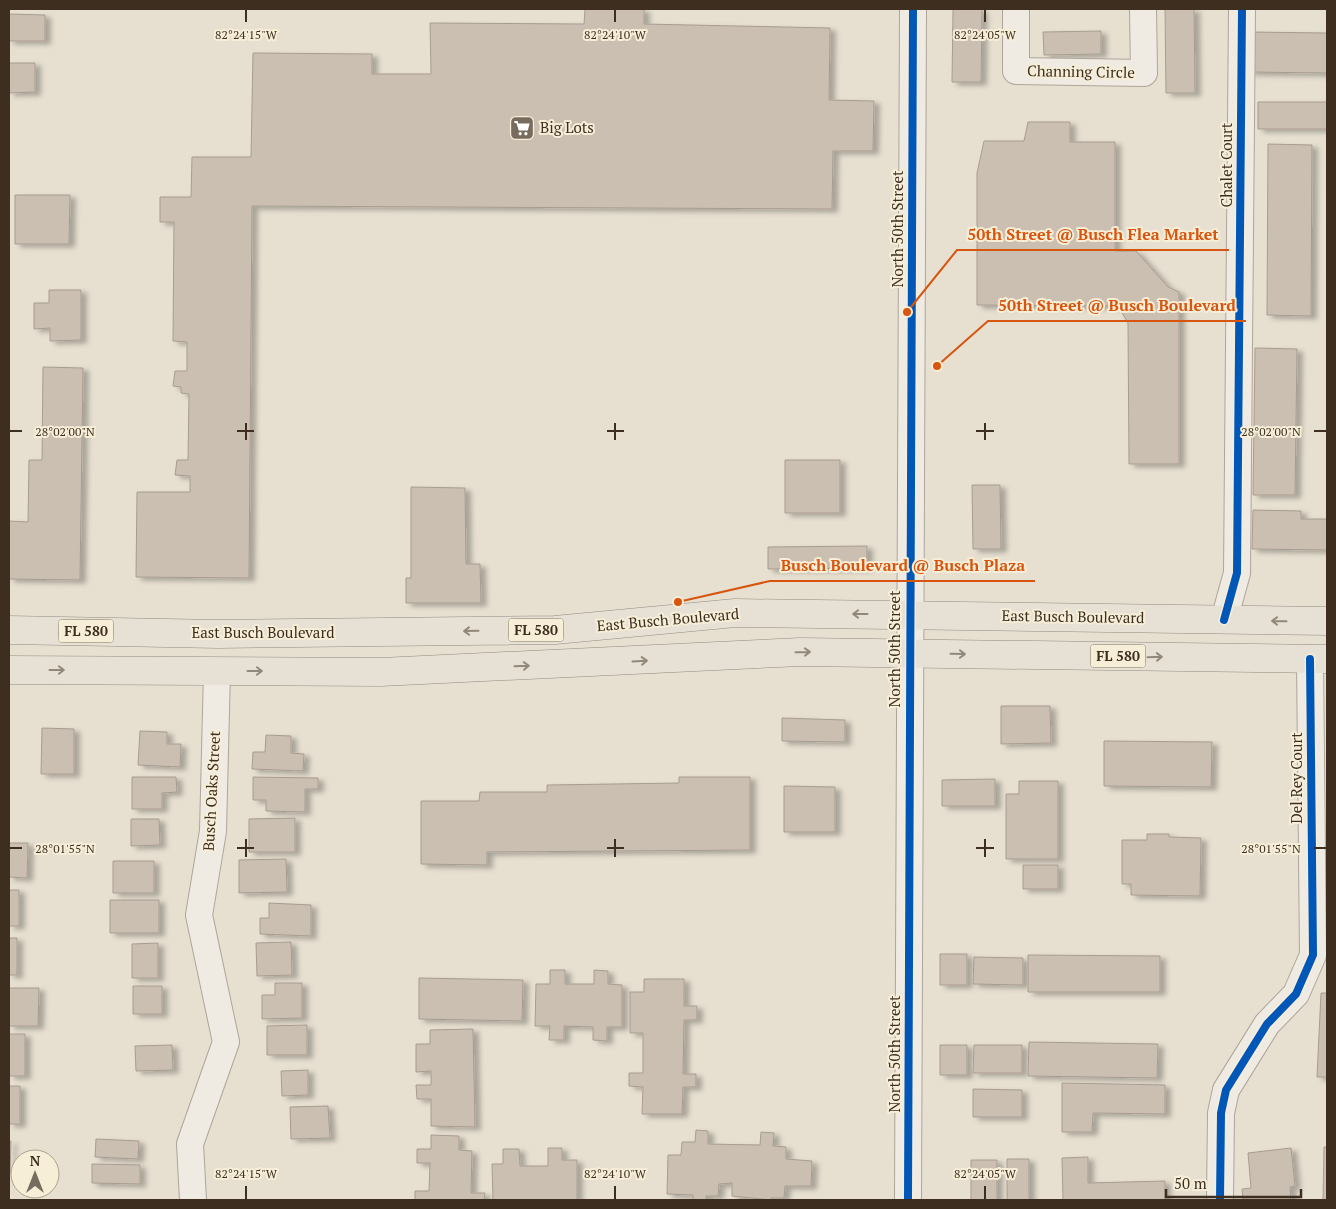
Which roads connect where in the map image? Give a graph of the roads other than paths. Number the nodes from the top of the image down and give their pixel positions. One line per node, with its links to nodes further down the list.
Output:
1 (913, 9): 5 (street, North 50th Street)
2 (1016, 9): 3 (street, Channing Circle)
3 (1143, 9)
4 (1242, 9): 6 (street, Chalet Court)
5 (909, 614): 6 (main road, East Busch Boulevard / FL 580); 9 (main road, East Busch Boulevard / FL 580, one-way to 9); 10 (street, North 50th Street)
6 (1224, 620): 7 (main road, East Busch Boulevard / FL 580, one-way to 6)
7 (1327, 621)
8 (9, 630): 9 (main road, East Busch Boulevard / FL 580, one-way to 8)
9 (555, 630): 14 (main road)
10 (909, 653): 11 (main road, FL 580, one-way to 11); 14 (main road, FL 580, one-way to 10); 16 (street, North 50th Street)
11 (1319, 659): 17 (street, Del Rey Court)
12 (9, 670): 13 (main road, FL 580, one-way to 13)
13 (217, 671): 14 (main road, FL 580, one-way to 14); 15 (street, Busch Oaks Street)
14 (381, 672)
15 (193, 1200)
16 (908, 1200)
17 (1220, 1200)

